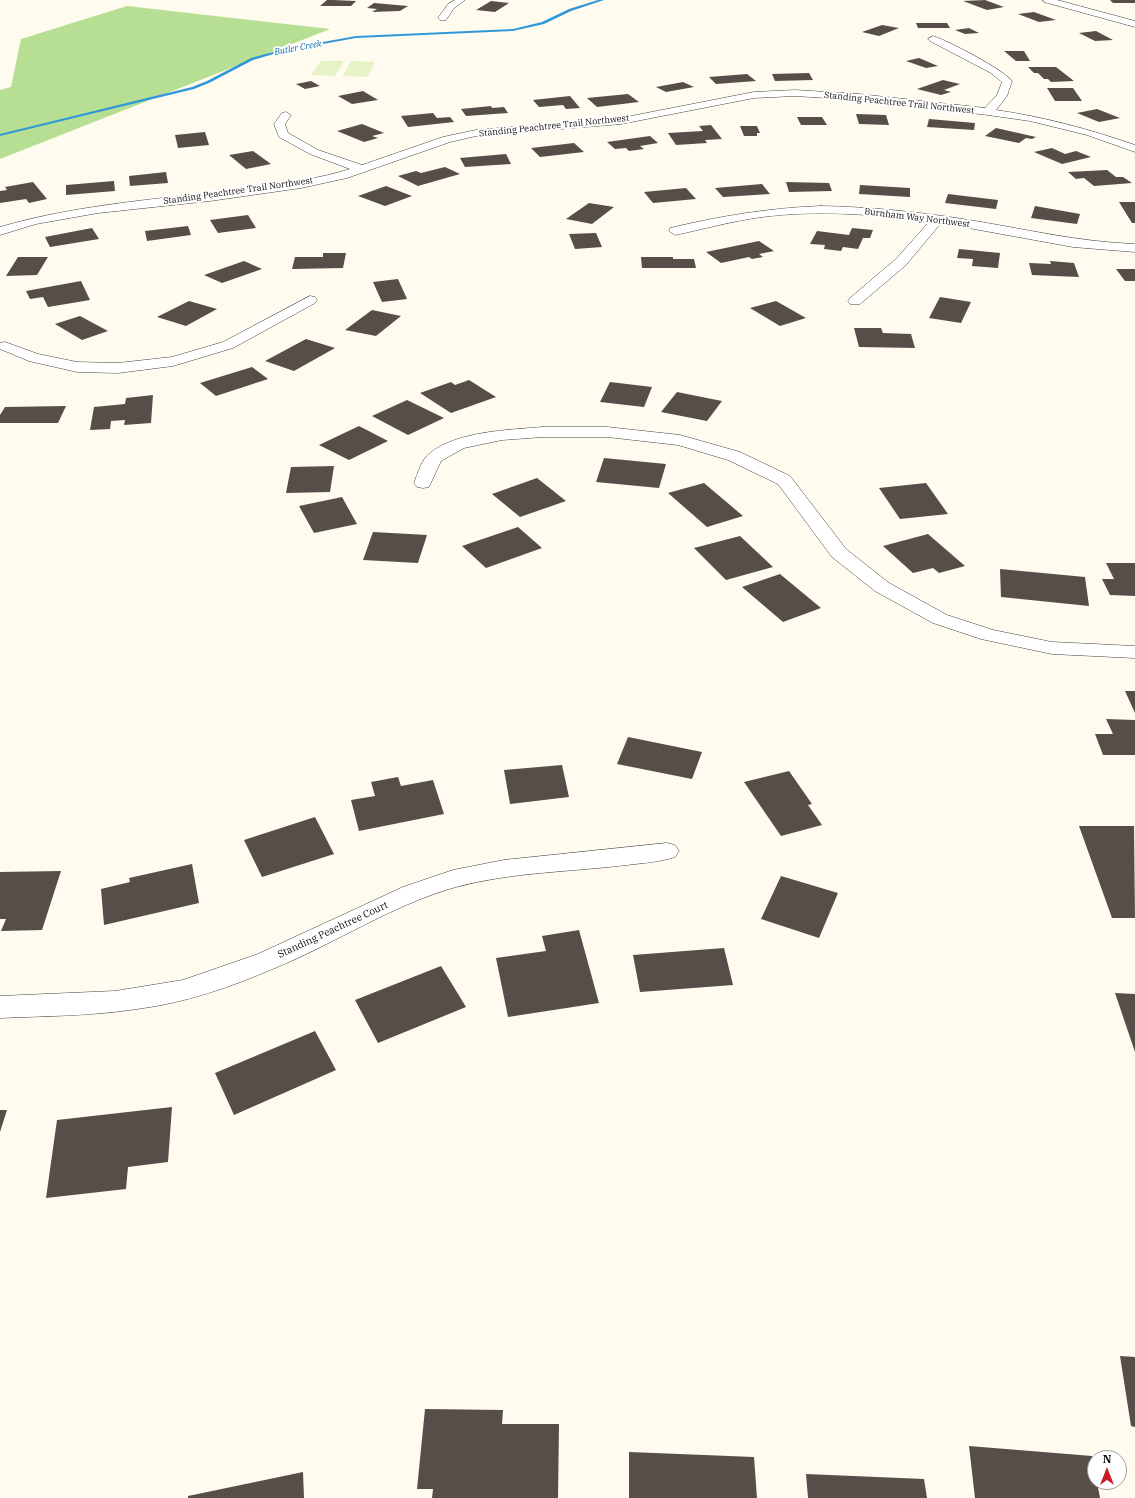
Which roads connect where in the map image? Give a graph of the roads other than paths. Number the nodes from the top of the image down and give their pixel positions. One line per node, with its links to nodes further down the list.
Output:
1 (445, 0): 3 (street)
2 (1047, 0): 5 (street)
3 (460, 1): 4 (street)
4 (443, 18)
5 (1135, 24)
6 (933, 40): 7 (street)
7 (988, 112): 9 (street, Standing Peachtree Trail Northwest); 10 (street, Standing Peachtree Trail Northwest)
8 (286, 115): 10 (street)
9 (1135, 149)
10 (360, 168): 12 (street, Standing Peachtree Trail Northwest)
11 (938, 219): 13 (street, Burnham Way Northwest); 14 (street, Burnham Way Northwest); 16 (street)
12 (0, 231)
13 (676, 232)
14 (1135, 248)
15 (310, 300): 17 (street)
16 (855, 301)
17 (2, 344)
18 (422, 483): 19 (street)
19 (1135, 652)
20 (667, 851): 21 (street, Standing Peachtree Court)
21 (0, 1007)

